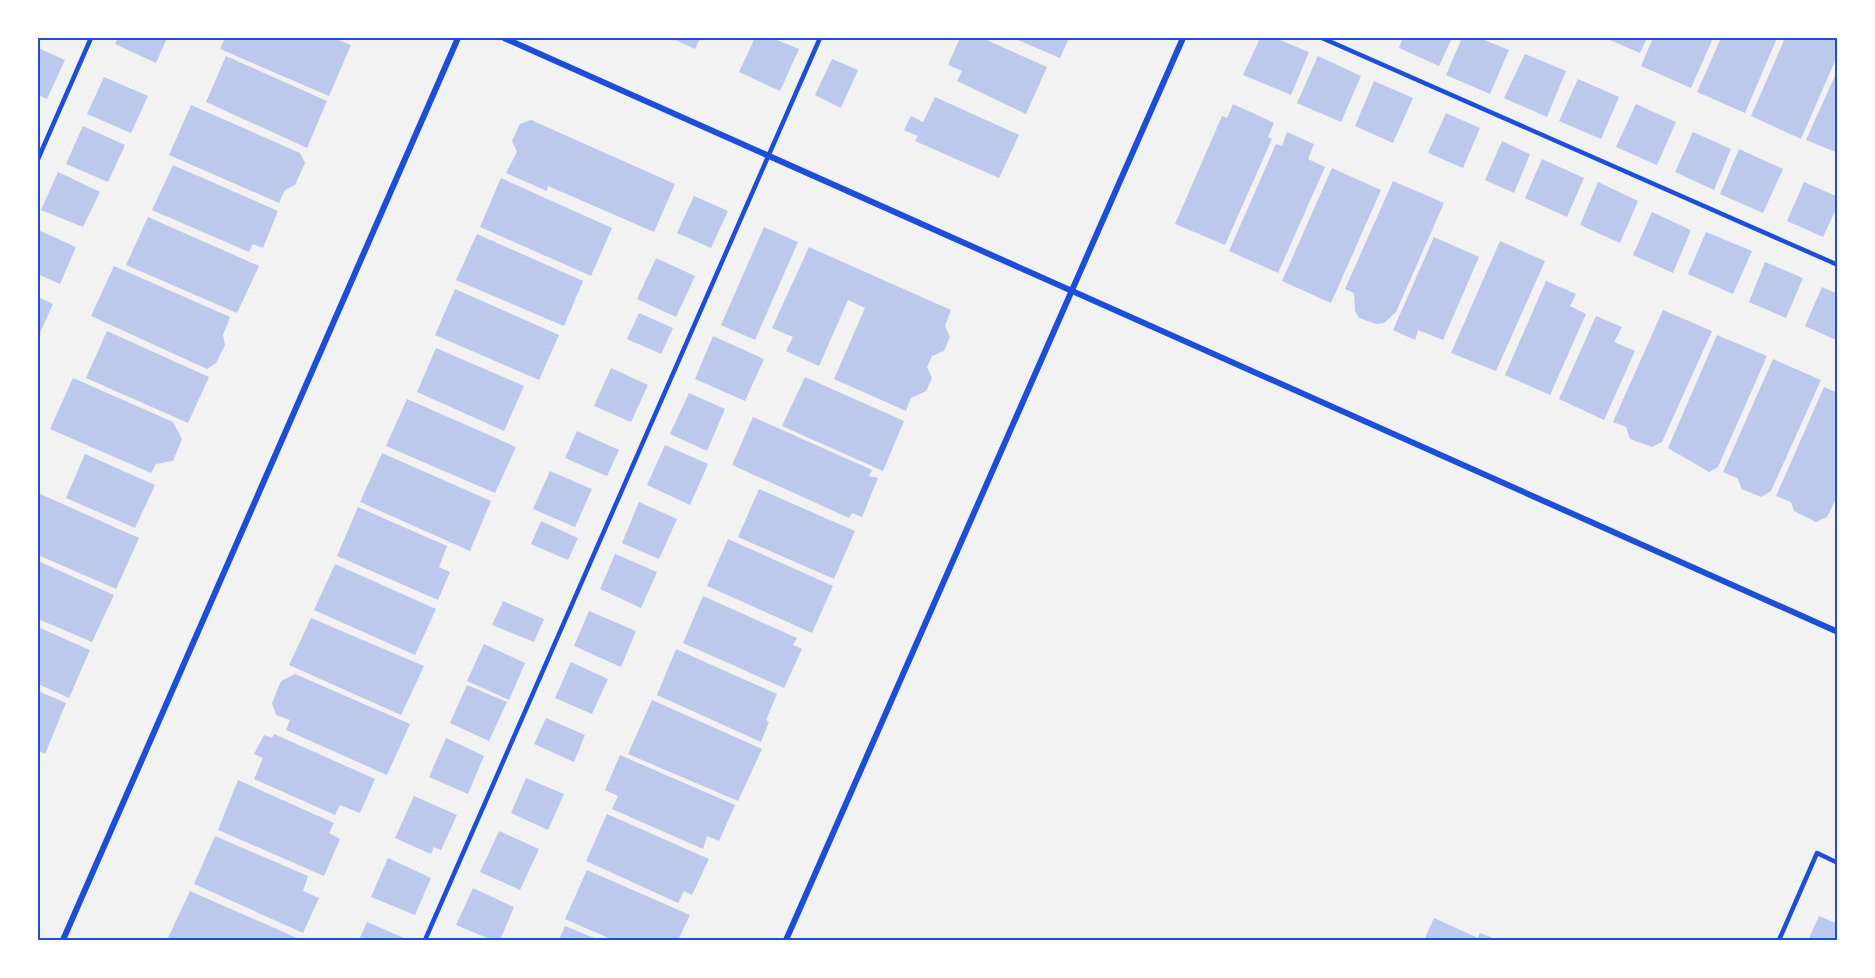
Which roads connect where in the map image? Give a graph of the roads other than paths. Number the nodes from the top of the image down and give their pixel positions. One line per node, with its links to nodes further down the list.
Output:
1 (91, 38): 8 (lane)
2 (458, 38): 13 (street)
3 (504, 38): 7 (street)
4 (820, 38): 7 (lane)
5 (1183, 38): 10 (street)
6 (1322, 38): 9 (lane)
7 (768, 156): 10 (street); 14 (lane)
8 (38, 159)
9 (1838, 265)
10 (1071, 291): 11 (street); 15 (street)
11 (1838, 632)
12 (1838, 863): 16 (lane)
13 (63, 940)
14 (425, 940)
15 (786, 940)
16 (1779, 940)

